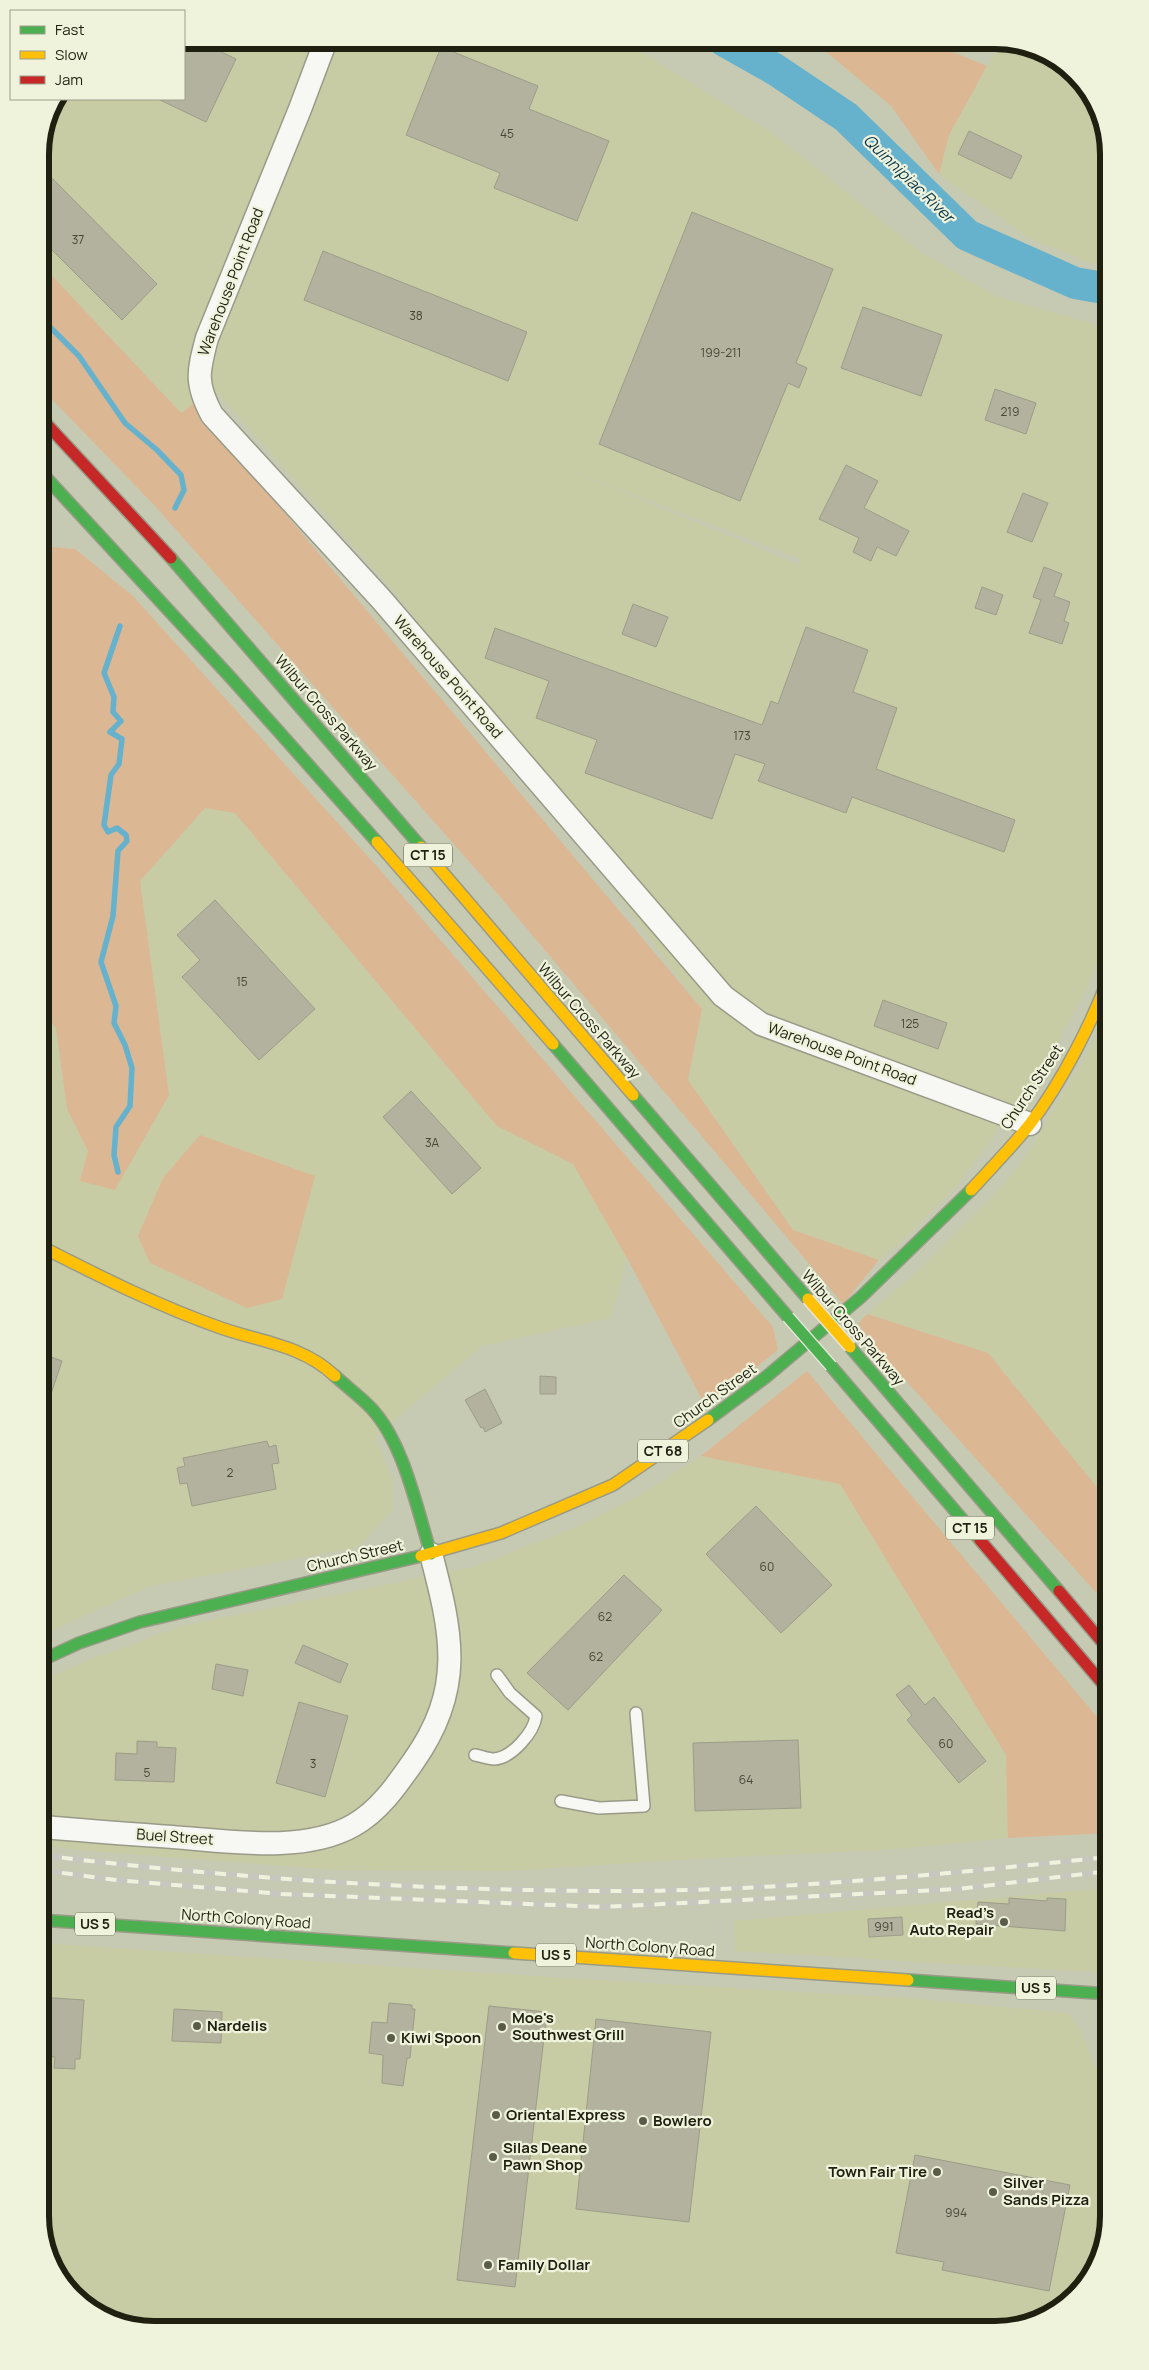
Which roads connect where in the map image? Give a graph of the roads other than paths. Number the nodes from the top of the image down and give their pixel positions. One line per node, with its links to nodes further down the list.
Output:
1 (323, 49): 5 (street, Warehouse Point Road)
2 (49, 427): 8 (main road, Wilbur Cross Parkway / CT 15, bridge)
3 (49, 481): 11 (main road, CT 15, bridge)
4 (1100, 1001): 5 (main road, Church Street / CT 68)
5 (1030, 1124): 7 (main road, Church Street / CT 68)
6 (49, 1251): 7 (main road)
7 (430, 1554): 9 (main road, Church Street / CT 68); 15 (street, Buel Street)
8 (1100, 1640)
9 (49, 1657)
10 (497, 1675): 13 (lane)
11 (1100, 1680)
12 (636, 1713): 14 (lane)
13 (475, 1754)
14 (561, 1802)
15 (49, 1827)
16 (49, 1921): 17 (main road, North Colony Road / US 5)
17 (1100, 1993)

